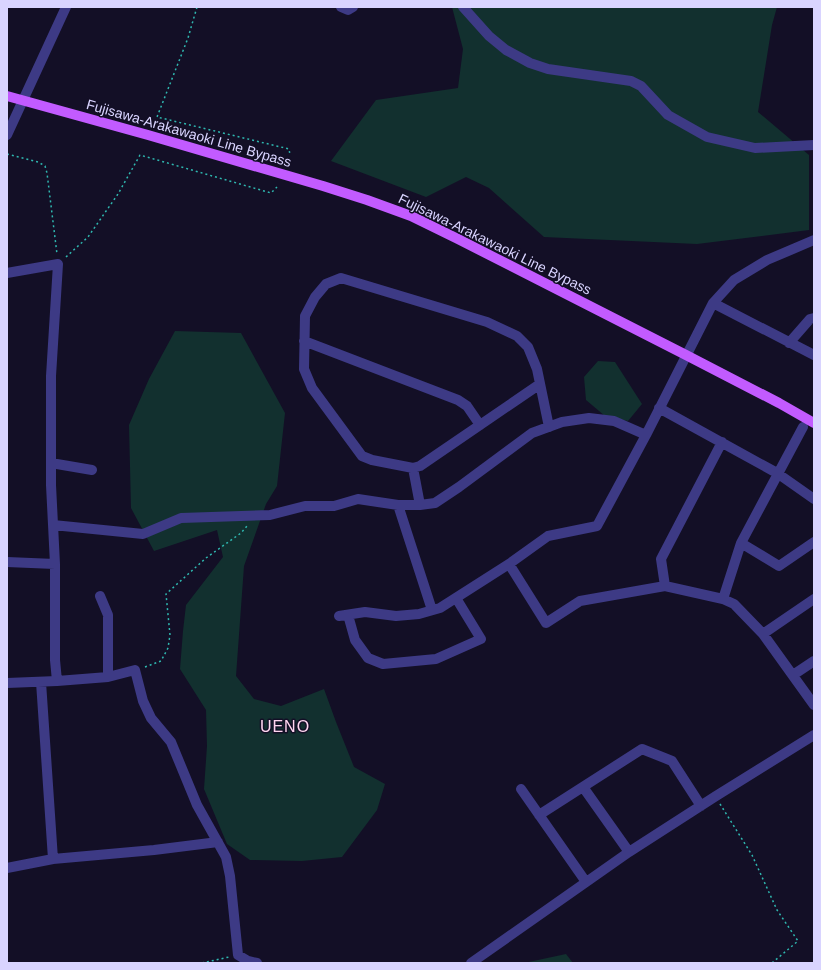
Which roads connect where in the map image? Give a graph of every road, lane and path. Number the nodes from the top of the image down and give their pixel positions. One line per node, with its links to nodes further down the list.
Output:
1 (66, 7): 7 (street)
2 (197, 7): 11 (path)
3 (341, 7): 4 (street)
4 (353, 7)
5 (463, 7): 9 (street)
6 (7, 96): 7 (main road, Fujisawa-Arakawaoki Line Bypass)
7 (23, 100): 8 (street); 20 (main road, Fujisawa-Arakawaoki Line Bypass)
8 (7, 135)
9 (814, 145)
10 (7, 154): 14 (path)
11 (290, 155)
12 (277, 187): 14 (path)
13 (814, 240): 16 (street)
14 (58, 264): 15 (street); 30 (street)
15 (7, 273)
16 (713, 303): 19 (street); 20 (street)
17 (814, 318): 19 (street)
18 (304, 341): 22 (street); 25 (street); 31 (street)
19 (789, 343): 21 (street)
20 (686, 355): 23 (street); 24 (main road, Fujisawa-Arakawaoki Line Bypass)
21 (814, 355)
22 (540, 384): 25 (street); 26 (street)
23 (659, 408): 28 (street); 29 (street)
24 (814, 423)
25 (480, 425): 31 (street)
26 (549, 427): 28 (street); 36 (street)
27 (803, 427): 33 (street)
28 (646, 435): 43 (street)
29 (722, 442): 33 (street); 44 (street)
30 (50, 463): 32 (street); 37 (street)
31 (413, 468): 36 (street)
32 (92, 470)
33 (778, 473): 34 (street); 40 (street)
34 (814, 499)
35 (398, 504): 36 (street); 37 (street); 49 (street)
36 (420, 505)
37 (53, 525): 42 (street)
38 (248, 525): 52 (path)
39 (814, 542): 40 (street)
40 (741, 543): 47 (street)
41 (7, 562): 42 (street)
42 (55, 564): 55 (street)
43 (510, 564): 44 (street); 46 (street)
44 (665, 586): 47 (street)
45 (100, 596): 54 (street)
46 (456, 598): 49 (street); 49 (street)
47 (723, 599): 50 (street)
48 (814, 599): 50 (street)
49 (432, 610)
50 (763, 634): 53 (street)
51 (814, 661): 53 (street)
52 (135, 670): 54 (street); 65 (street)
53 (793, 675): 58 (street)
54 (108, 677): 55 (street)
55 (57, 681): 56 (street)
56 (41, 682): 57 (street); 67 (street)
57 (7, 683)
58 (814, 705)
59 (814, 735): 62 (street)
60 (584, 787): 63 (street); 64 (street); 66 (street)
61 (521, 789): 64 (street)
62 (716, 796): 63 (street); 74 (path)
63 (701, 806): 66 (street)
64 (539, 815): 69 (street)
65 (218, 842): 67 (street); 70 (street)
66 (629, 852): 69 (street)
67 (54, 859): 68 (street)
68 (7, 868)
69 (586, 882): 73 (street)
70 (238, 955): 71 (path); 72 (street)
71 (202, 963)
72 (257, 963)
73 (471, 963)
74 (772, 963)

